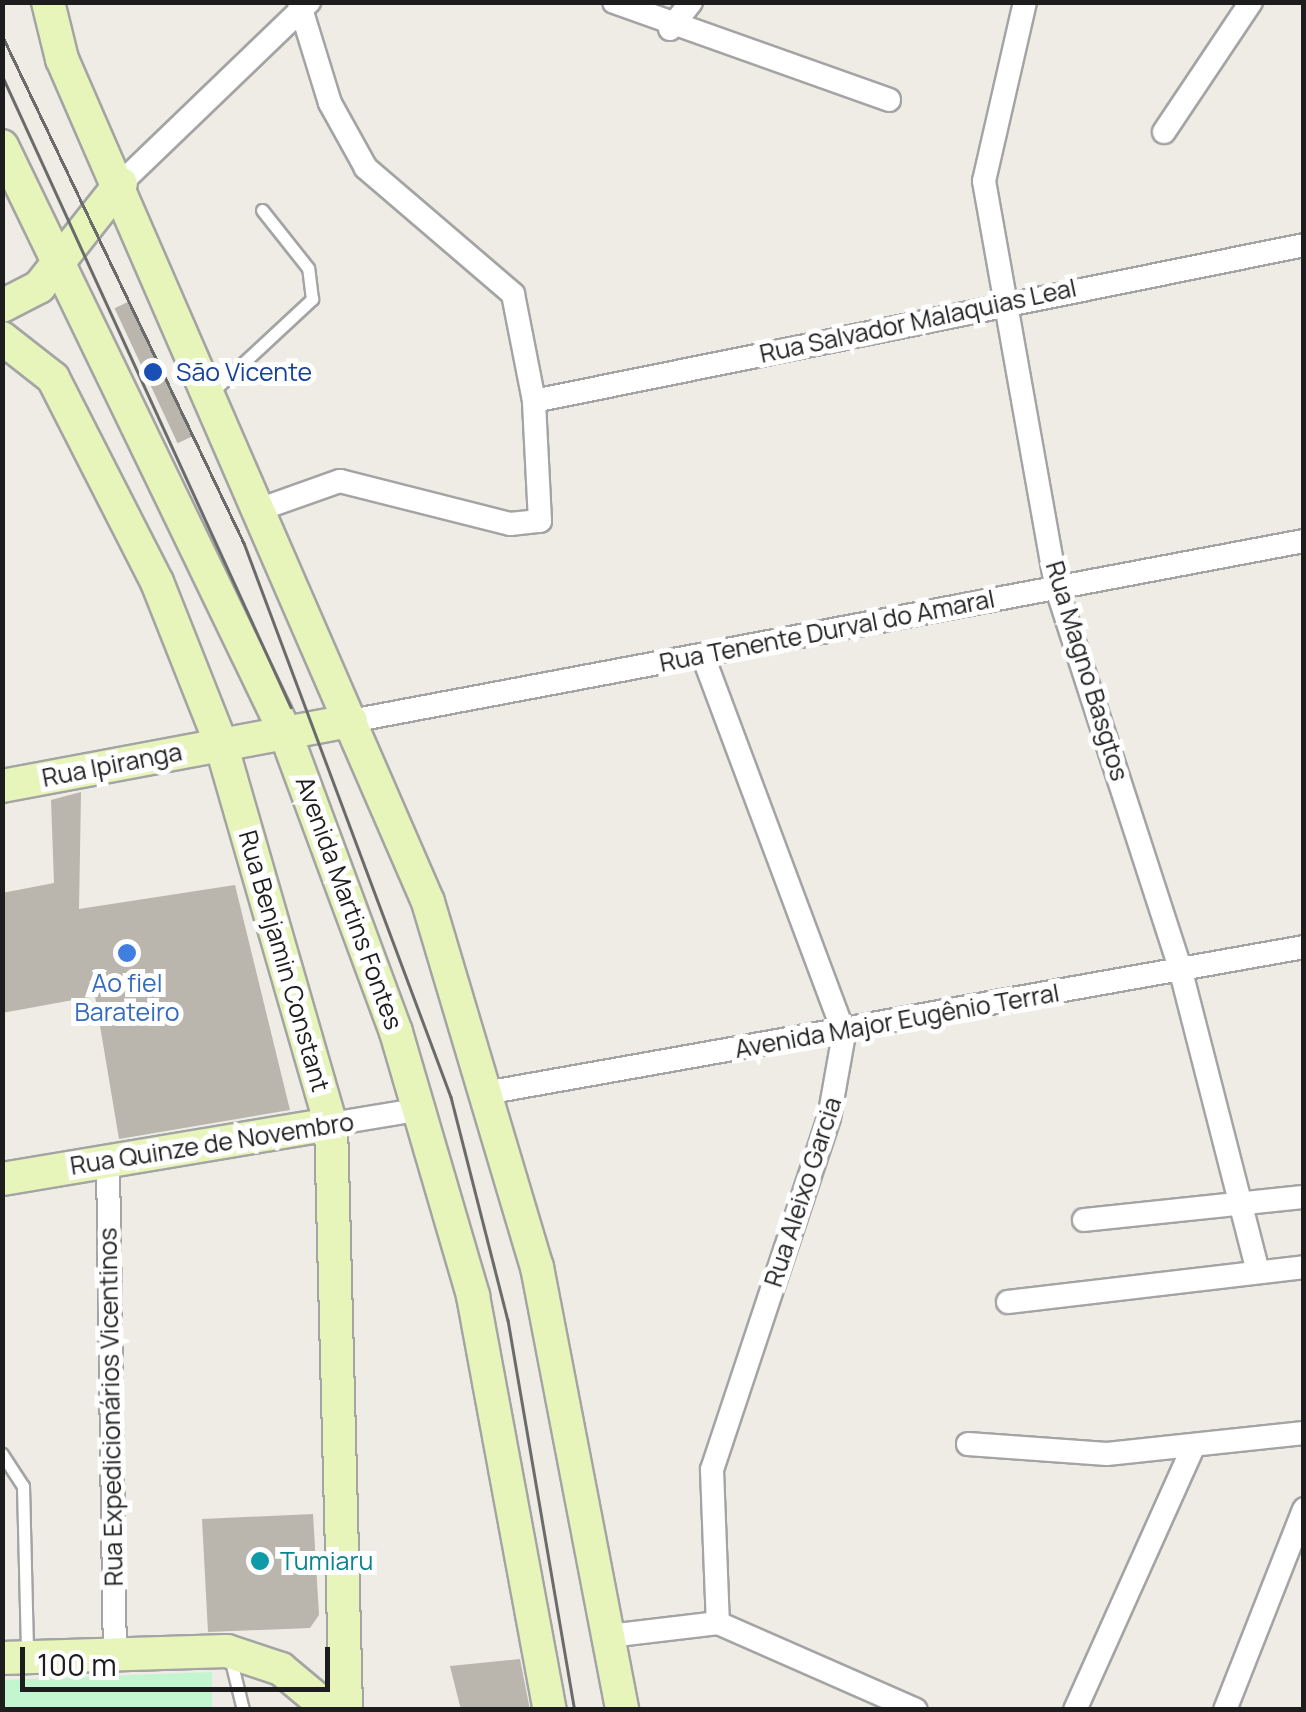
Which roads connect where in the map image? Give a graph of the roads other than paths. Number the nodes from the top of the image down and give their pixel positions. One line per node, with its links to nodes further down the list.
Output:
1 (48, 2): 11 (main road)
2 (614, 2): 7 (street)
3 (690, 2): 7 (street)
4 (1024, 2): 15 (street, Rua Magno Basgtos)
5 (1251, 2): 9 (street)
6 (304, 4): 11 (street); 19 (street)
7 (670, 29): 8 (street)
8 (889, 100)
9 (1164, 132)
10 (2, 146): 14 (main road, Avenida Martins Fontes)
11 (121, 182): 14 (main road); 18 (main road)
12 (262, 210): 18 (lane)
13 (1304, 244): 15 (street, Rua Salvador Malaquias Leal)
14 (57, 257): 16 (main road); 25 (main road, Avenida Martins Fontes)
15 (1004, 302): 19 (street, Rua Salvador Malaquias Leal); 22 (street, Rua Magno Basgtos)
16 (2, 306)
17 (2, 338): 26 (main road, Rua Benjamin Constant)
18 (208, 395): 20 (main road)
19 (534, 401): 20 (street)
20 (258, 510): 24 (main road)
21 (1304, 541): 22 (street, Rua Tenente Durval do Amaral)
22 (1056, 586): 23 (street, Rua Tenente Durval do Amaral); 29 (street, Rua Magno Basgtos)
23 (703, 656): 24 (street, Rua Tenente Durval do Amaral); 30 (street)
24 (351, 721): 25 (main road); 31 (main road)
25 (285, 732): 26 (main road); 32 (main road, Avenida Martins Fontes)
26 (222, 744): 27 (main road, Rua Ipiranga); 33 (main road, Rua Benjamin Constant)
27 (4, 782)
28 (1304, 947): 29 (street, Avenida Major Eugênio Terral)
29 (1180, 968): 30 (street, Avenida Major Eugênio Terral); 37 (street, Rua Magno Basgtos)
30 (844, 1034): 31 (street, Avenida Major Eugênio Terral); 48 (street, Rua Aleixo Garcia)
31 (491, 1092): 47 (main road)
32 (422, 1108): 33 (street, Rua Quinze de Novembro); 56 (main road, Avenida Martins Fontes)
33 (331, 1124): 34 (main road, Rua Quinze de Novembro); 55 (main road, Rua Benjamin Constant)
34 (108, 1161): 35 (main road, Rua Quinze de Novembro); 51 (street, Rua Expedicionários Vicentinos)
35 (2, 1179)
36 (1304, 1198): 37 (street)
37 (1245, 1204): 38 (street); 40 (street, Rua Magno Basgtos)
38 (1084, 1220)
39 (1304, 1267): 40 (street)
40 (1258, 1271): 41 (street)
41 (1008, 1302)
42 (1304, 1432): 44 (street)
43 (968, 1444): 44 (street)
44 (1193, 1447): 60 (street)
45 (2, 1454): 52 (lane)
46 (1304, 1509): 61 (street)
47 (589, 1542): 49 (main road); 57 (main road)
48 (718, 1623): 49 (street); 59 (street)
49 (609, 1636): 58 (main road)
50 (226, 1651): 51 (main road); 53 (lane); 54 (main road)
51 (115, 1654): 52 (main road)
52 (15, 1658)
53 (243, 1710)
54 (330, 1710)
55 (346, 1710)
56 (550, 1710)
57 (601, 1710)
58 (622, 1710)
59 (916, 1710)
60 (1075, 1710)
61 (1224, 1710)

